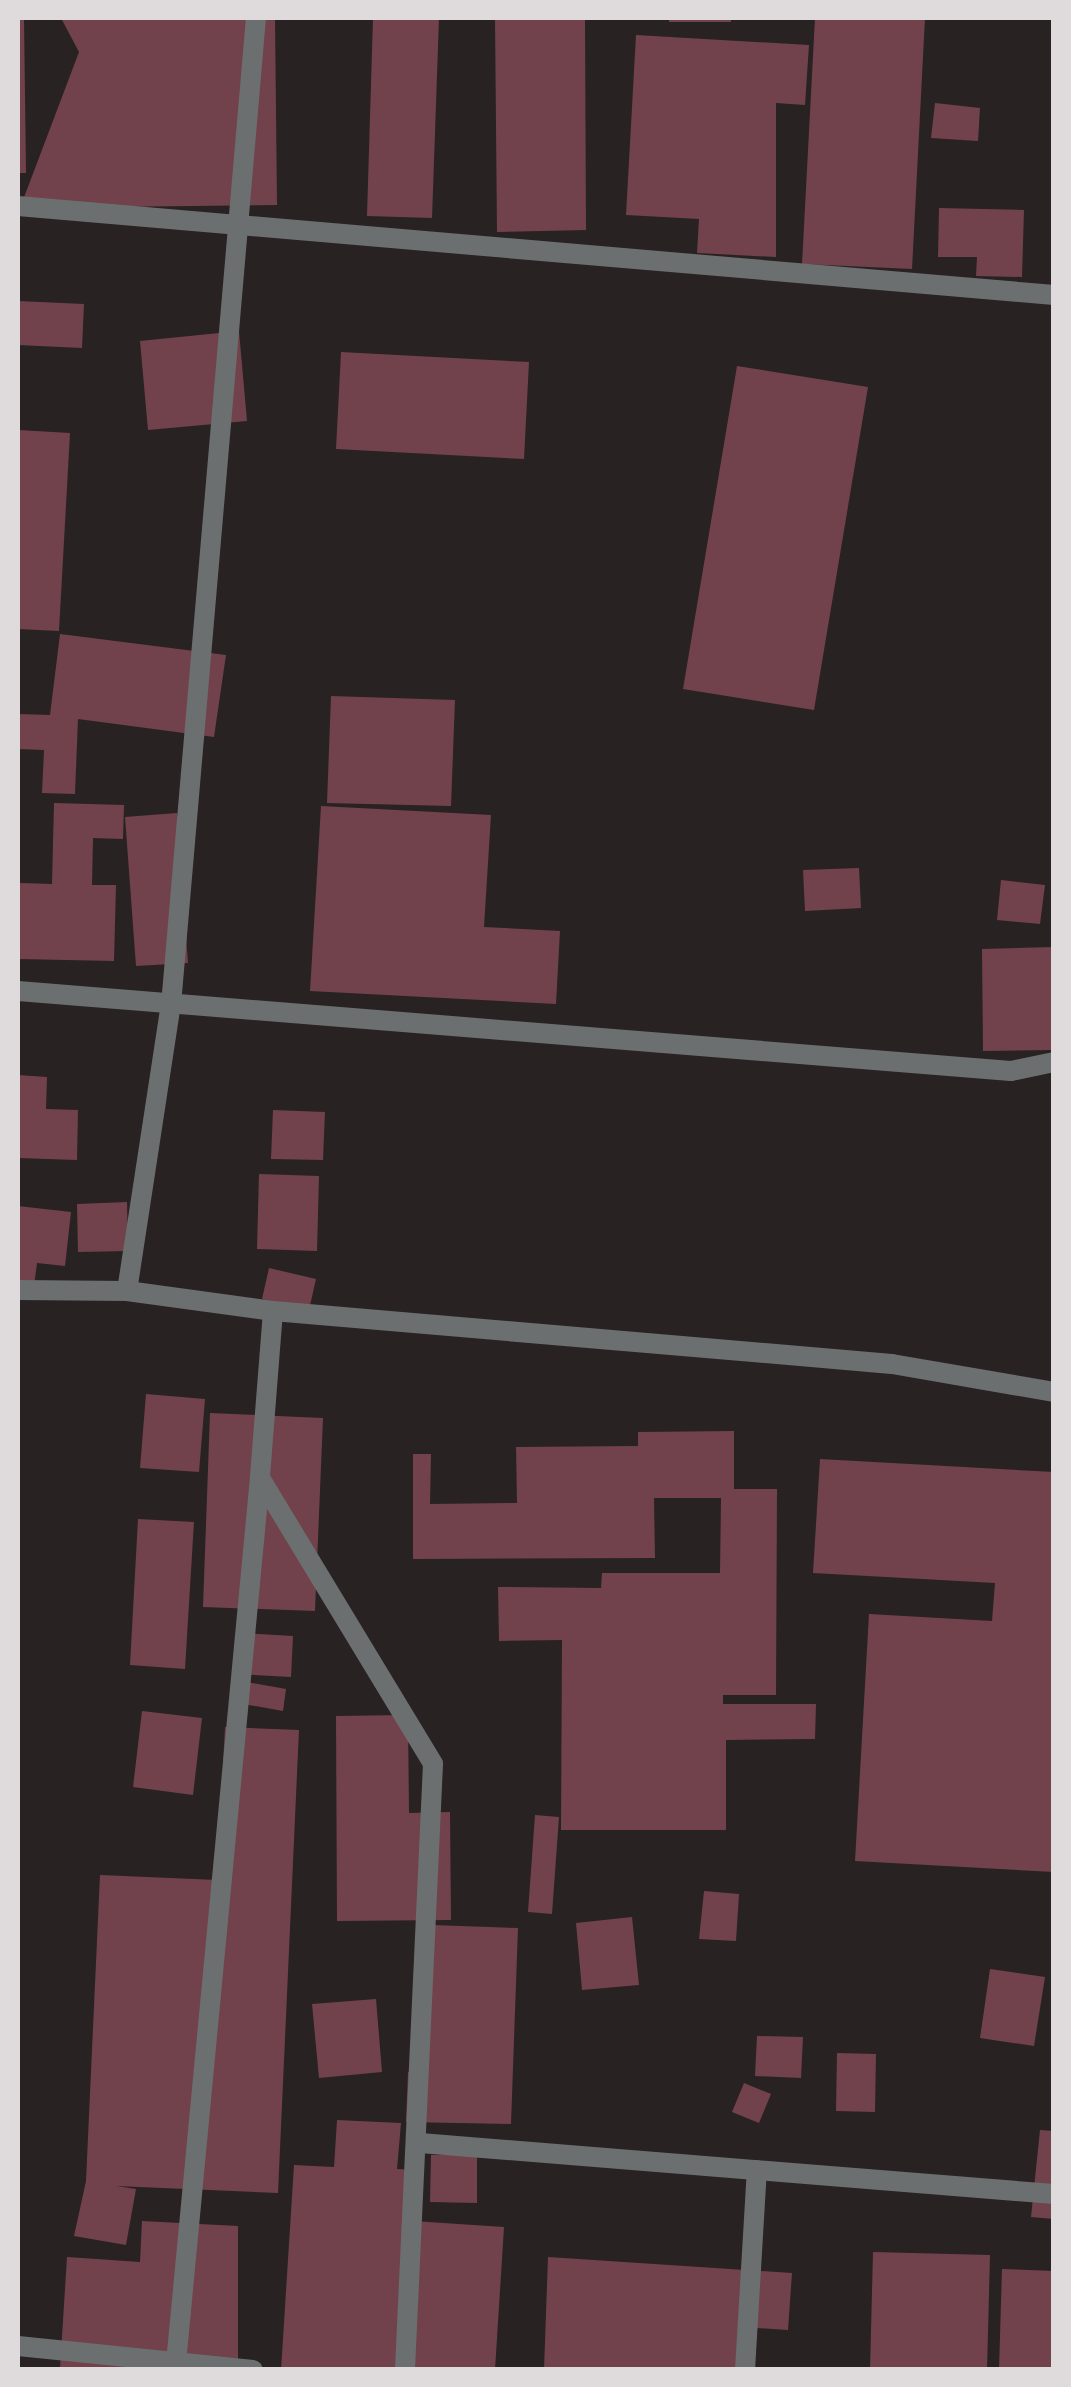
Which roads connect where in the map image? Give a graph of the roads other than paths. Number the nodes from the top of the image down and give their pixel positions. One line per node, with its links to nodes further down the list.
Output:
1 (256, 18): 3 (street)
2 (18, 206): 3 (street)
3 (238, 228): 4 (street); 6 (street)
4 (1054, 295)
5 (18, 990): 6 (street)
6 (171, 1005): 7 (street); 9 (street)
7 (1054, 1062)
8 (18, 1290): 9 (street)
9 (126, 1291): 10 (street)
10 (273, 1311): 11 (street); 12 (street)
11 (1054, 1392)
12 (260, 1478): 13 (street); 17 (street)
13 (420, 2144): 14 (street); 19 (street)
14 (757, 2170): 15 (street); 20 (street)
15 (1054, 2194)
16 (18, 2346): 17 (street)
17 (176, 2363): 18 (street)
18 (253, 2370)
19 (405, 2370)
20 (745, 2370)

